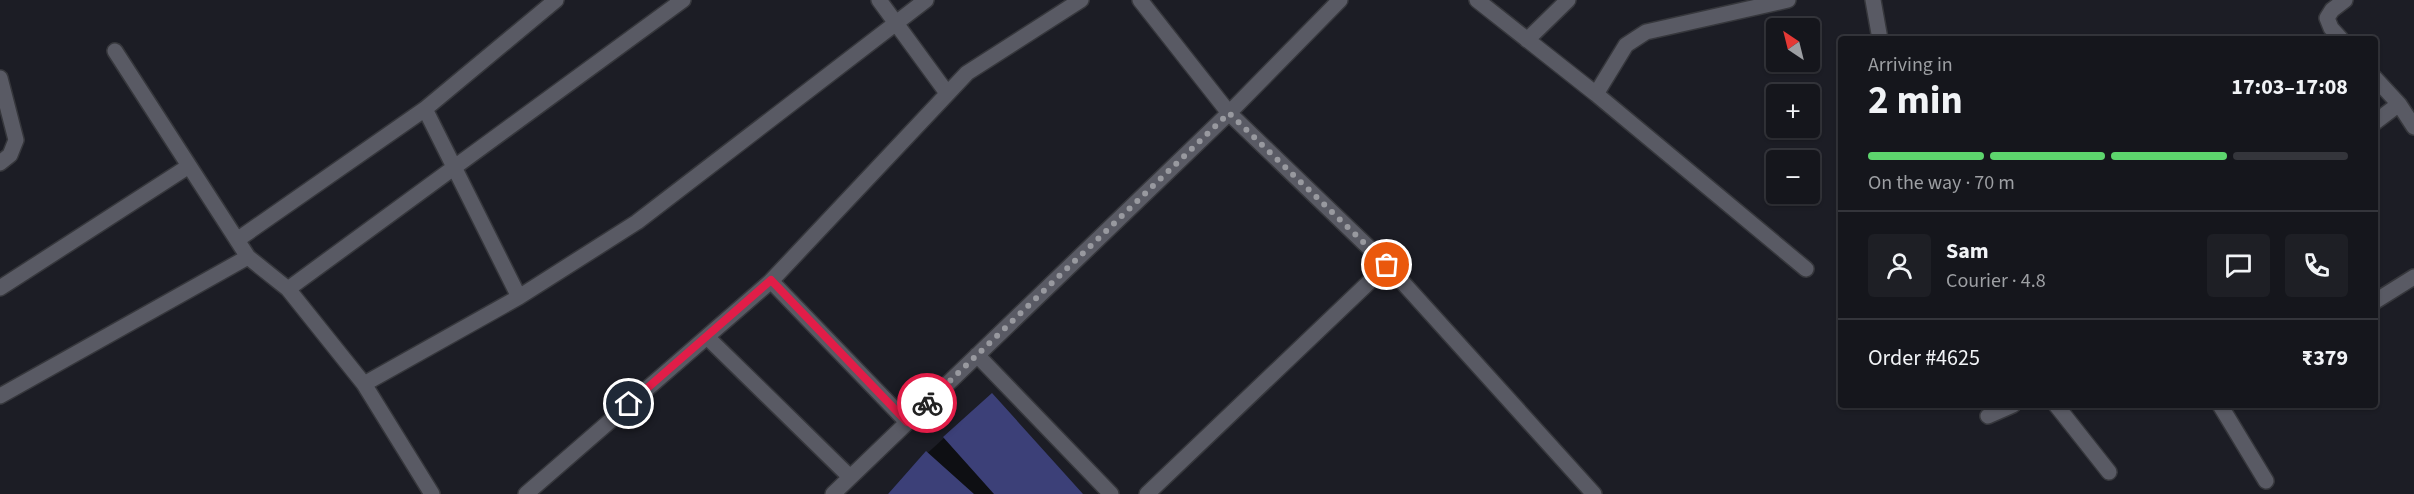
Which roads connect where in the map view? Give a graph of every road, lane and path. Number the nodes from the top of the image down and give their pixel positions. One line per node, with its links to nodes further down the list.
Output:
1 (556, 0): 23 (street)
2 (683, 0): 29 (street)
3 (879, 0): 13 (street)
4 (926, 0): 13 (street)
5 (1081, 0): 20 (street)
6 (1140, 0): 24 (street)
7 (1340, 0): 24 (street)
8 (1477, 0): 16 (street)
9 (1568, 0): 16 (street)
10 (1788, 0): 21 (street)
11 (1874, 0): 14 (street)
12 (2345, 0): 15 (street)
13 (895, 22): 20 (street); 38 (street)
14 (1880, 36)
15 (2338, 36)
16 (1527, 40): 21 (street)
17 (115, 51): 28 (street)
18 (0, 78): 27 (street)
19 (2378, 81): 22 (street)
20 (947, 93): 35 (street)
21 (1596, 94): 33 (street)
22 (2399, 104): 25 (street); 26 (street)
23 (425, 109): 29 (street); 30 (street)
24 (1229, 113): 32 (street); 41 (street)
25 (2378, 120)
26 (2414, 127)
27 (0, 163)
28 (189, 166): 30 (street); 36 (street)
29 (454, 170): 37 (street); 38 (street)
30 (237, 240): 31 (street)
31 (248, 257): 37 (street); 43 (street)
32 (1387, 265): 56 (street); 57 (street)
33 (1806, 269)
34 (2414, 277): 39 (street)
35 (771, 280): 40 (street); 48 (street)
36 (0, 288)
37 (288, 289): 42 (street)
38 (519, 297): 42 (street)
39 (2378, 300)
40 (708, 338): 50 (street); 53 (street)
41 (977, 355): 48 (street); 55 (street)
42 (364, 384): 52 (street)
43 (0, 396)
44 (2006, 408): 47 (street)
45 (2058, 408): 49 (street)
46 (2222, 408): 51 (street)
47 (1988, 416)
48 (907, 422): 50 (street)
49 (2109, 472)
50 (850, 477): 54 (street)
51 (2266, 481)
52 (432, 494)
53 (526, 494)
54 (833, 494)
55 (1111, 494)
56 (1147, 494)
57 (1594, 494)

